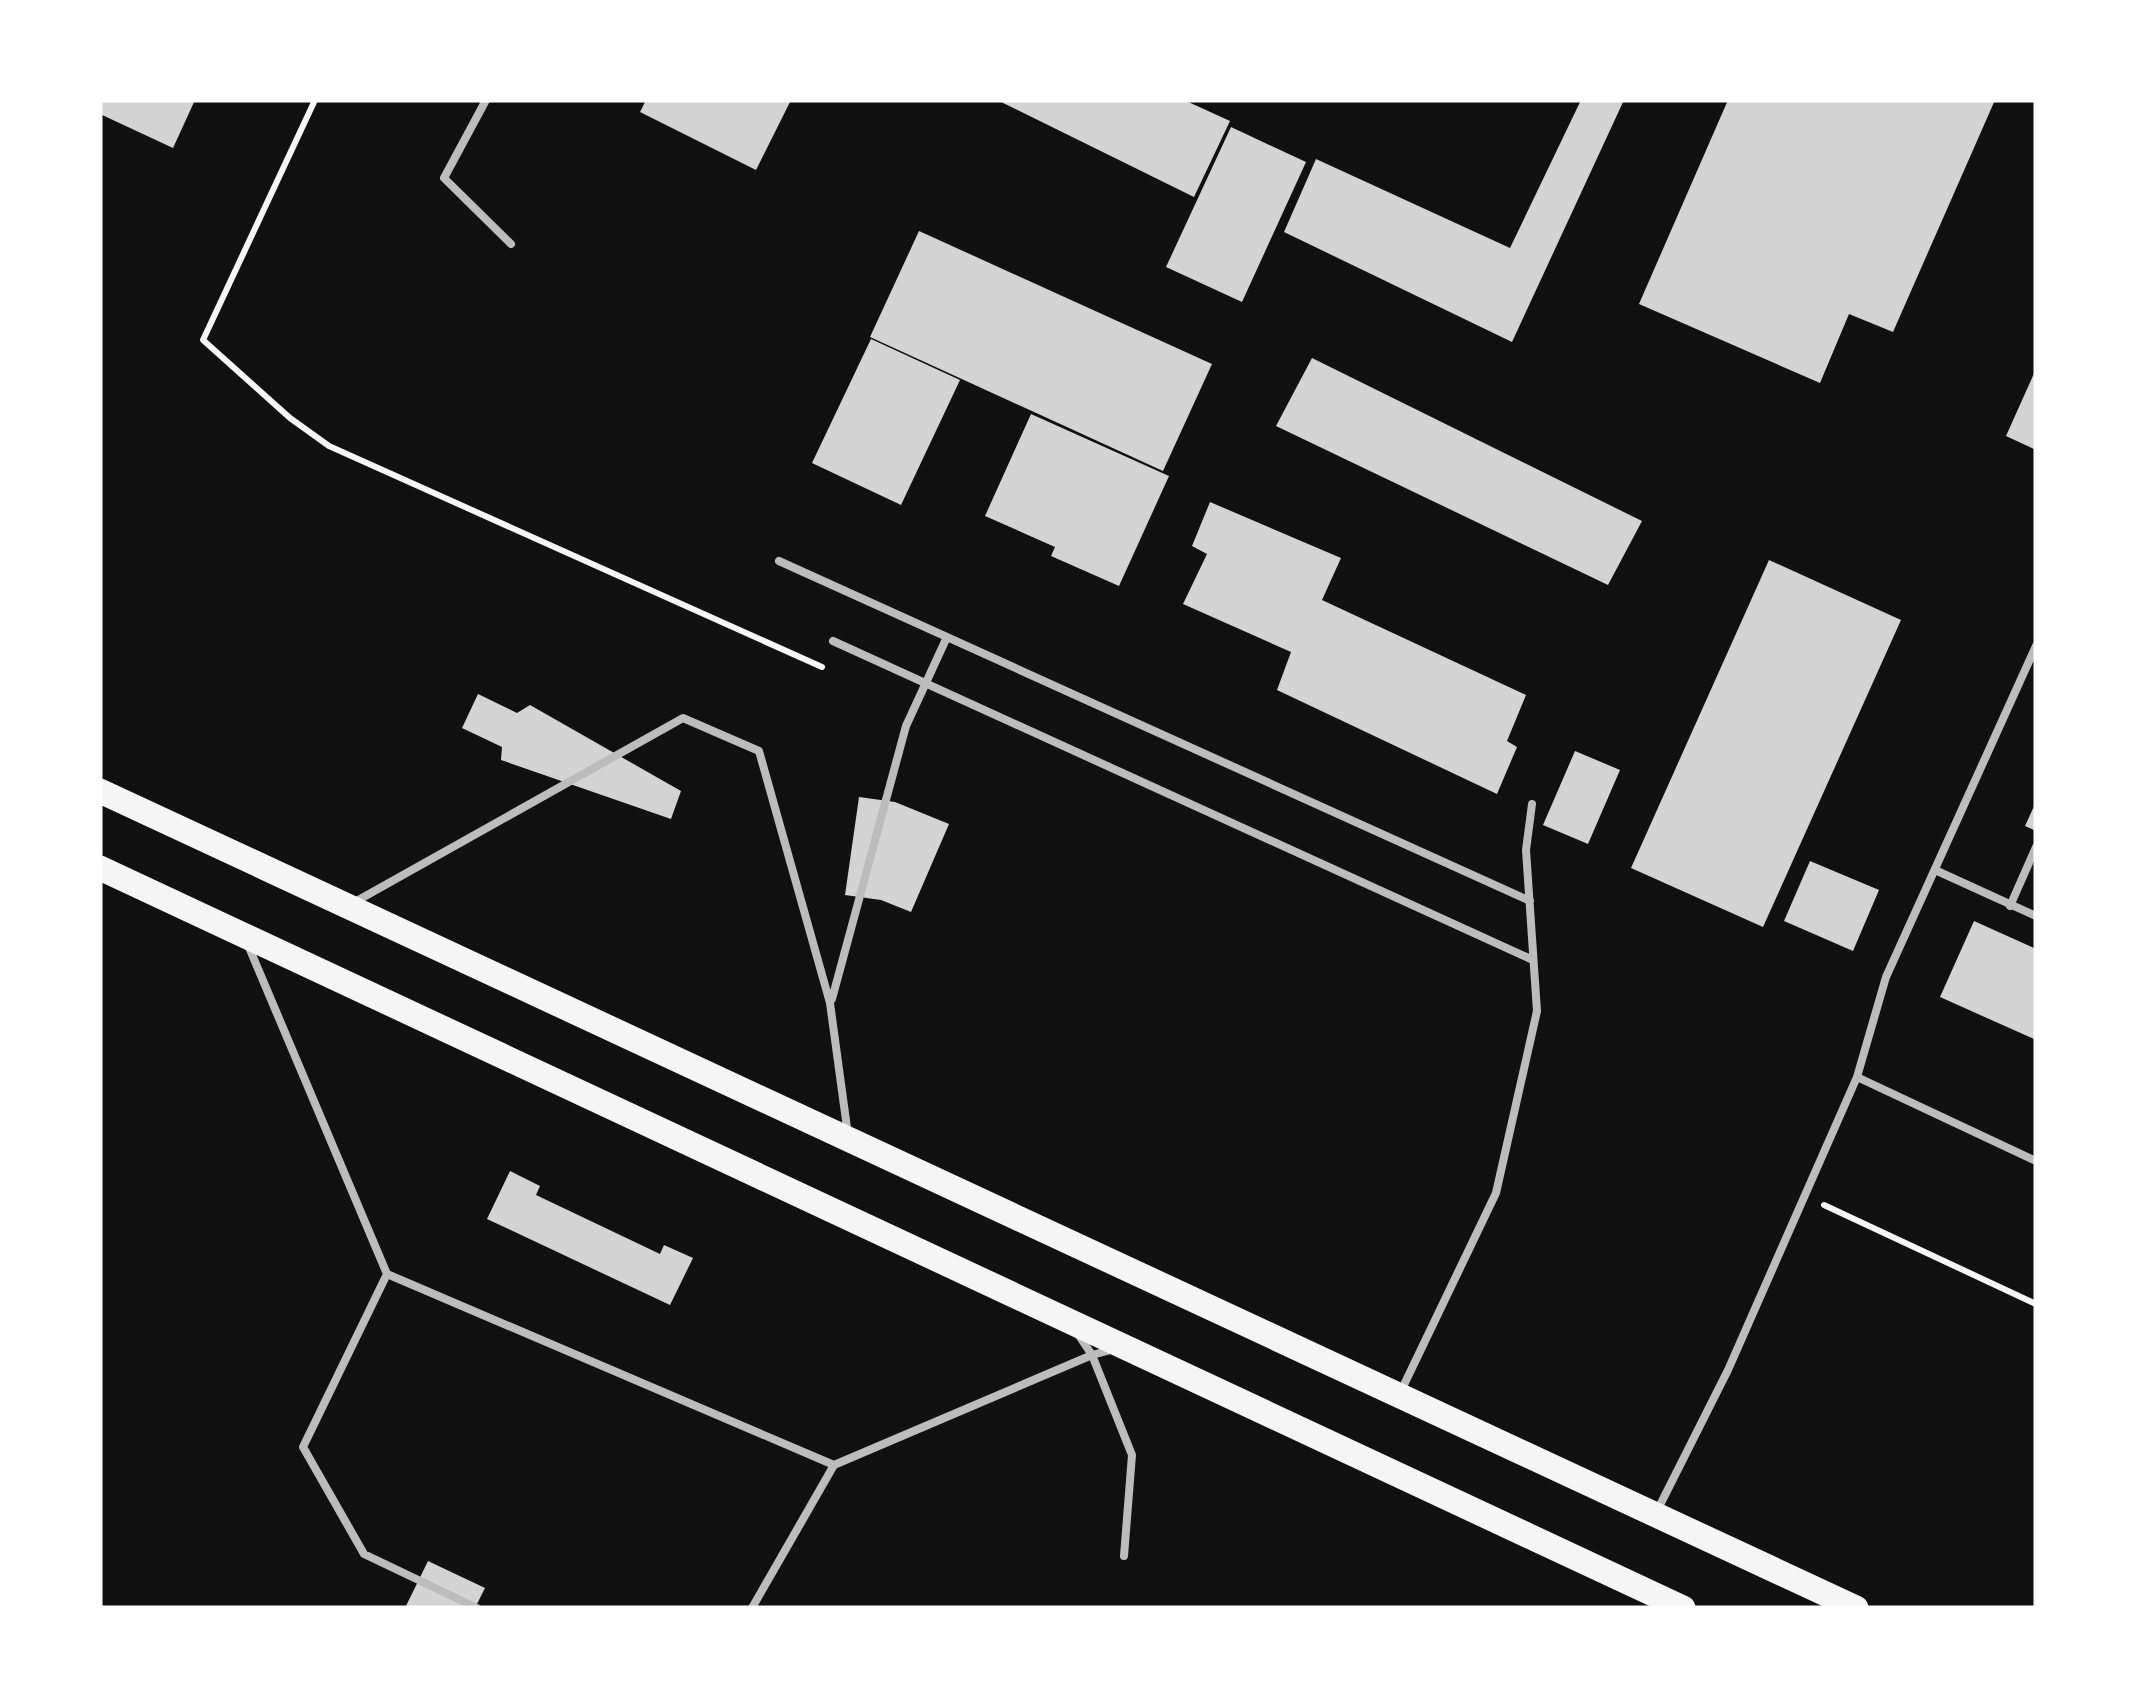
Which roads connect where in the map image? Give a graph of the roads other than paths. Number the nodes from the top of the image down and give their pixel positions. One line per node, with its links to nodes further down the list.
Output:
1 (486, 100): 2 (lane)
2 (511, 244)
3 (779, 561): 4 (lane)
4 (947, 637): 7 (lane); 13 (lane)
5 (833, 641): 7 (lane)
6 (2036, 646): 12 (lane)
7 (926, 683): 18 (lane); 19 (lane)
8 (100, 791): 14 (main road)
9 (1532, 804): 13 (lane)
10 (2036, 847): 15 (lane)
11 (100, 868): 17 (main road)
12 (1935, 870): 15 (lane); 20 (lane)
13 (1530, 901): 18 (lane)
14 (346, 906): 19 (lane); 21 (main road)
15 (2010, 906): 16 (lane)
16 (2036, 916)
17 (244, 936): 23 (lane); 24 (main road)
18 (1534, 960): 27 (lane)
19 (830, 1003): 21 (lane)
20 (1856, 1077): 22 (lane); 29 (lane)
21 (848, 1139): 27 (main road)
22 (2036, 1161)
23 (387, 1274): 28 (lane); 31 (lane)
24 (1070, 1322): 25 (main road); 26 (lane)
25 (1127, 1347): 26 (lane); 33 (main road)
26 (1092, 1354): 28 (lane); 30 (lane)
27 (1400, 1394): 29 (main road)
28 (834, 1465): 32 (lane)
29 (1655, 1515): 34 (main road)
30 (1124, 1556)
31 (476, 1608)
32 (752, 1608)
33 (1683, 1608)
34 (1856, 1608)

